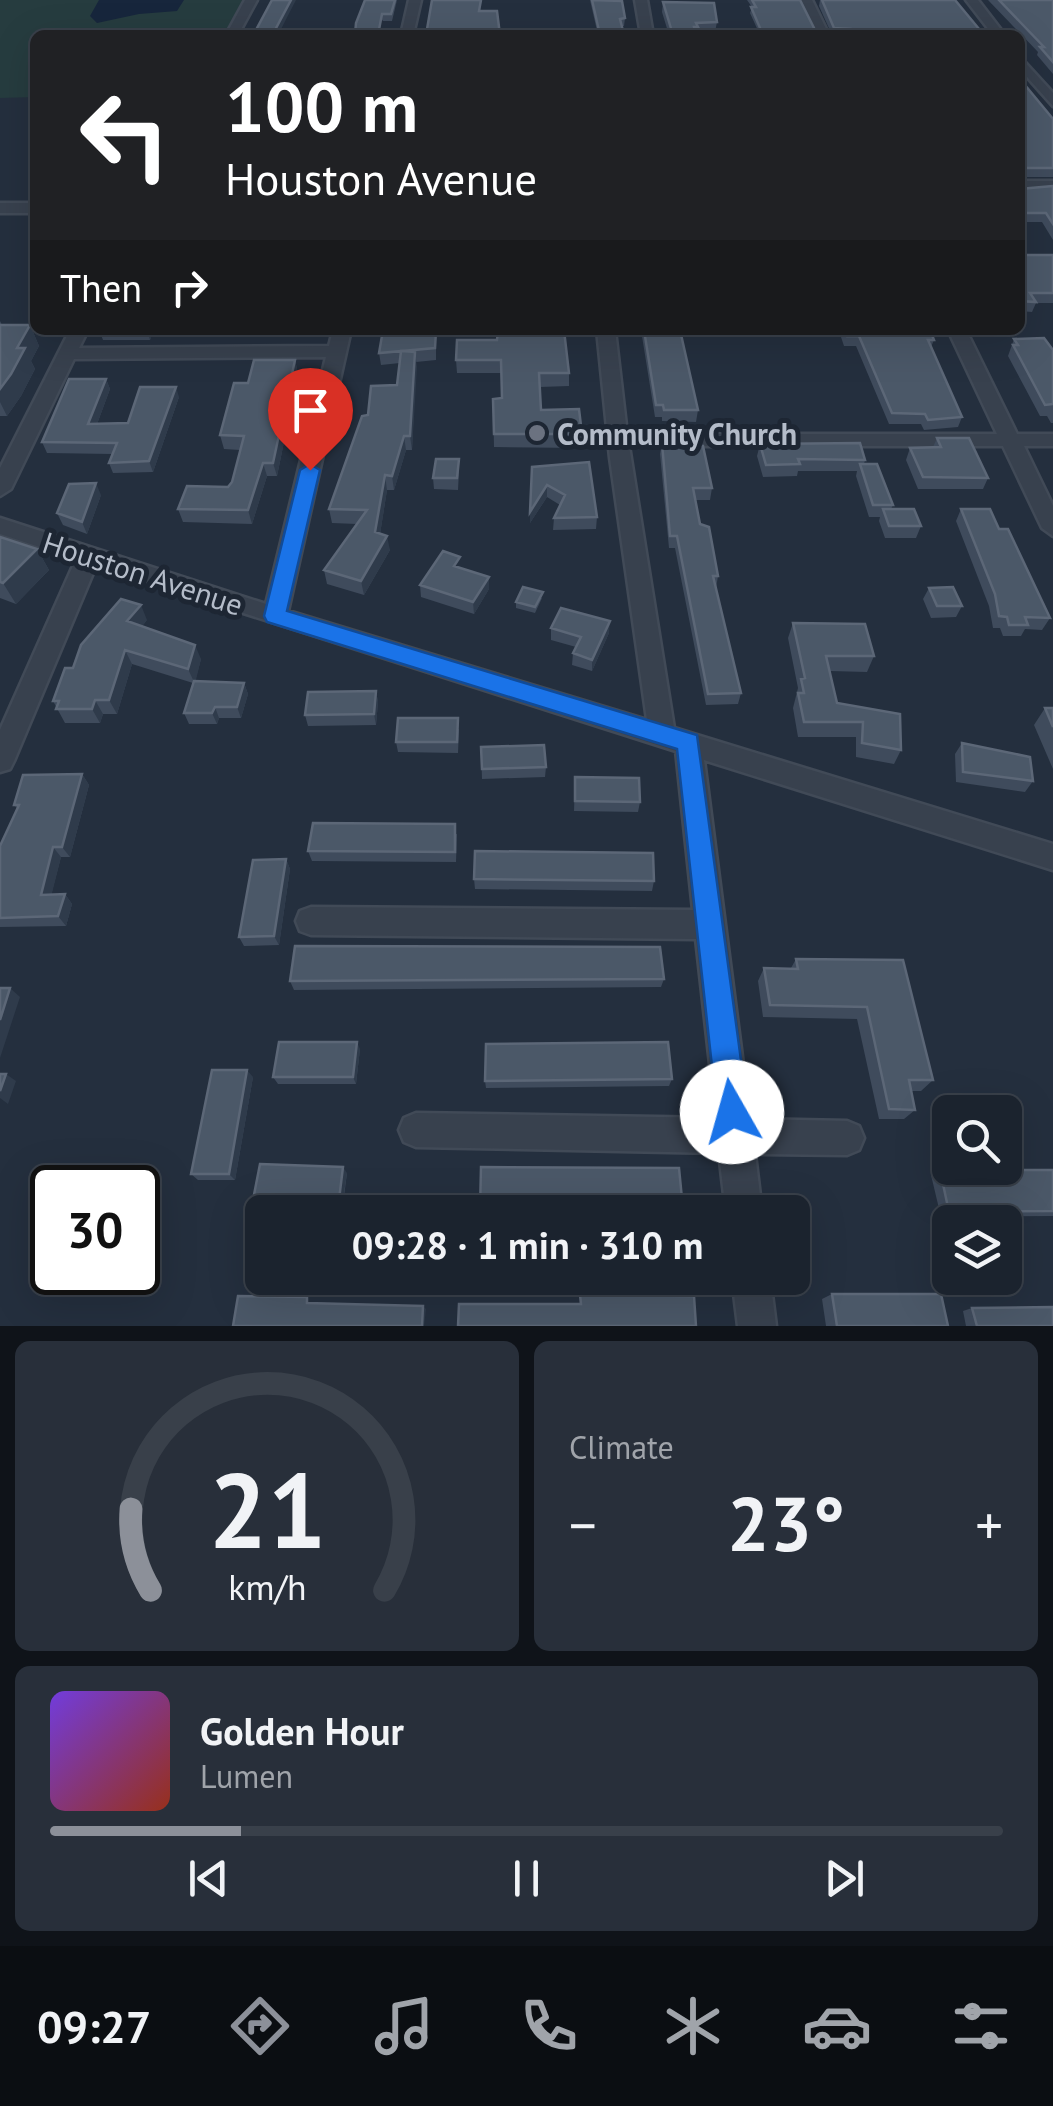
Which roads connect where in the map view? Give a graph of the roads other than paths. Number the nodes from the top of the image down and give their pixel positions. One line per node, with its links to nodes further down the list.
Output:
1 (251, 0): 6 (street)
2 (415, 0): 7 (street)
3 (640, 0): 8 (street)
4 (806, 0): 9 (street)
5 (972, 0): 10 (street)
6 (235, 30)
7 (408, 30)
8 (646, 30)
9 (821, 30)
10 (995, 30)
11 (1025, 66): 12 (street)
12 (1047, 86): 13 (street)
13 (1053, 102)
14 (1025, 186): 15 (street)
15 (1053, 186)
16 (0, 208): 17 (street)
17 (30, 208)
18 (76, 335): 22 (street)
19 (607, 335): 23 (street)
20 (959, 335): 24 (street)
21 (340, 340): 22 (street); 30 (street)
22 (67, 354): 26 (street)
23 (618, 440): 24 (street); 31 (street)
24 (1011, 440): 25 (street); 28 (street)
25 (1053, 440)
26 (0, 489)
27 (0, 526): 29 (street, Houston Avenue)
28 (1053, 528)
29 (88, 557): 30 (street, Houston Avenue); 32 (street)
30 (275, 616): 31 (street, Houston Avenue)
31 (675, 739): 33 (street, Houston Avenue); 35 (street)
32 (0, 761)
33 (1053, 857)
34 (312, 920): 35 (street)
35 (708, 925): 37 (street)
36 (416, 1130): 37 (street)
37 (735, 1136): 38 (street); 39 (street)
38 (847, 1138)
39 (742, 1195)
40 (754, 1295): 41 (street)
41 (757, 1326)

